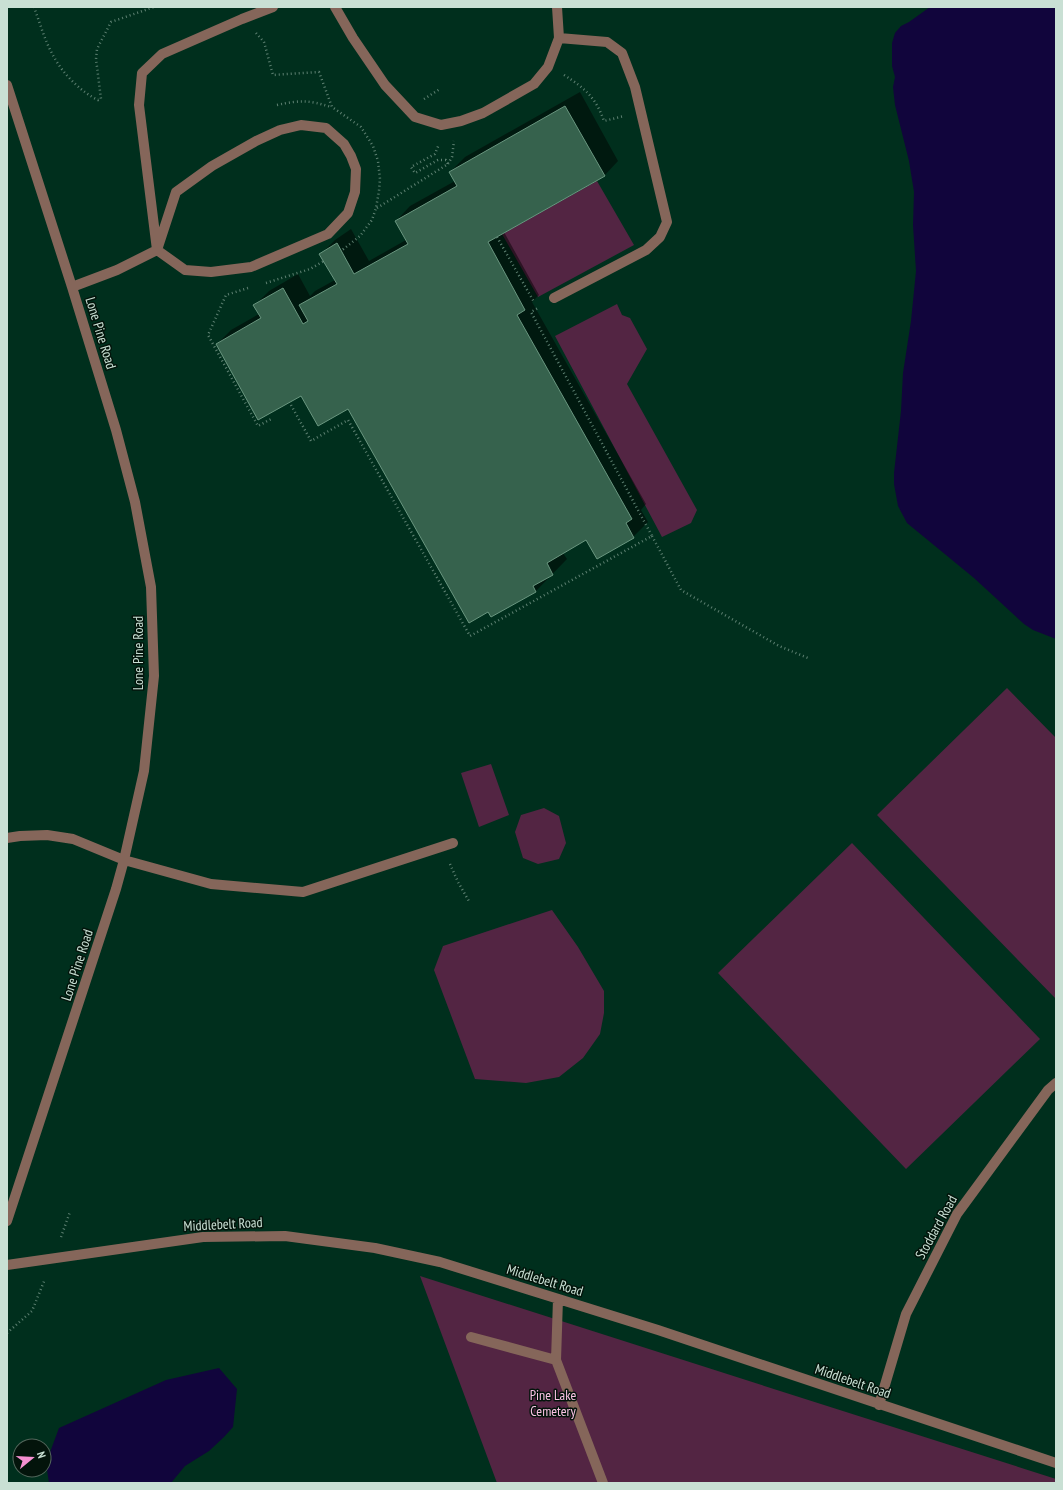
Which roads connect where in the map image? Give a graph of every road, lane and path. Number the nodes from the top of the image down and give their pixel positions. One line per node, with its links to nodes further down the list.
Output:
1 (34, 7): 2 (path)
2 (154, 7)
3 (273, 7): 17 (street)
4 (335, 7): 6 (street)
5 (557, 7): 6 (street)
6 (559, 38): 11 (street)
7 (564, 75): 11 (path)
8 (7, 85): 20 (street, Lone Pine Road)
9 (277, 105): 10 (path)
10 (332, 107)
11 (641, 112): 22 (street)
12 (454, 139): 14 (path)
13 (440, 140): 14 (path)
14 (448, 164): 15 (path)
15 (376, 208)
16 (497, 237): 23 (path)
17 (157, 250): 17 (street); 20 (street)
18 (324, 262): 19 (path)
19 (263, 284)
20 (72, 287): 31 (street, Lone Pine Road)
21 (248, 288): 25 (path)
22 (554, 298): 23 (path)
23 (538, 308): 26 (path)
24 (291, 405): 26 (path)
25 (273, 418)
26 (652, 536): 27 (path)
27 (808, 658)
28 (7, 838): 31 (street)
29 (453, 843): 30 (street)
30 (442, 847): 31 (street); 32 (path)
31 (124, 860): 34 (street, Lone Pine Road)
32 (470, 903)
33 (1056, 1083): 41 (street, Stoddard Road)
34 (7, 1221)
35 (7, 1265): 37 (street, Middlebelt Road)
36 (38, 1295): 38 (path)
37 (558, 1299): 40 (street); 41 (street, Middlebelt Road)
38 (7, 1333)
39 (471, 1337): 40 (street)
40 (556, 1360): 43 (street)
41 (879, 1405): 42 (street, Middlebelt Road)
42 (1056, 1463)
43 (603, 1483)

